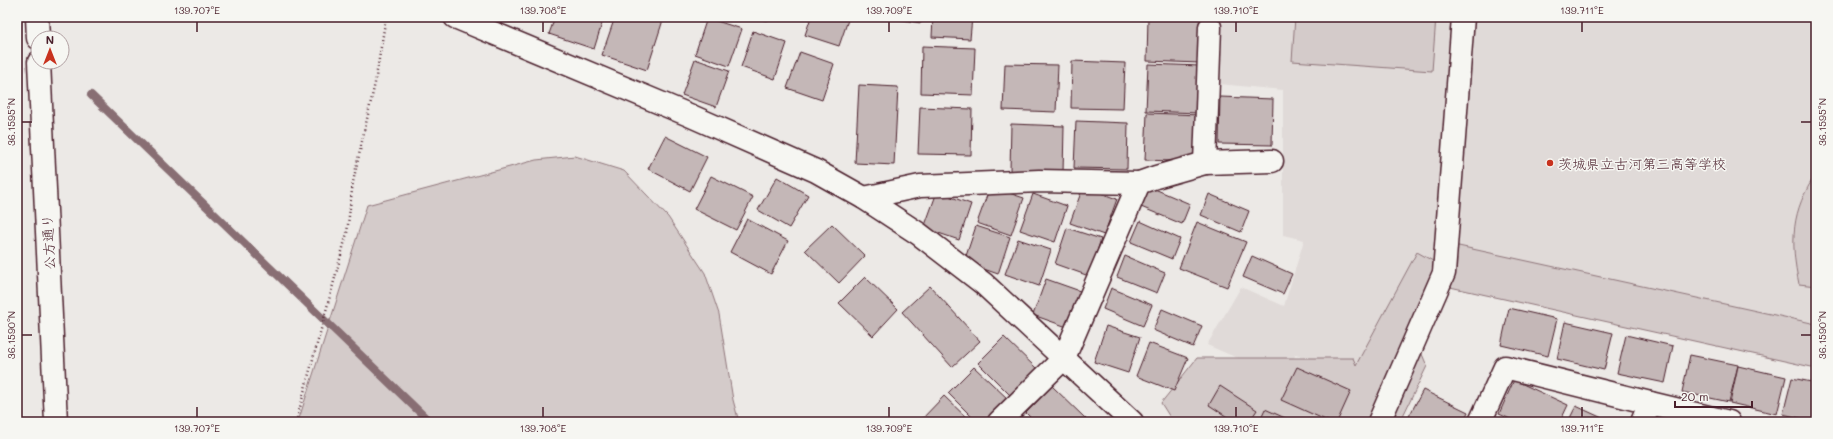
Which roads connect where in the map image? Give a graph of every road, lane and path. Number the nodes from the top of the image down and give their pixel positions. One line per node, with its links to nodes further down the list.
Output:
1 (37, 17): 6 (street)
2 (386, 17): 15 (path)
3 (455, 17): 11 (street)
4 (1463, 17): 18 (street)
5 (1210, 27): 9 (street)
6 (38, 30)
7 (39, 70): 14 (street, 公方通り)
8 (1272, 161): 9 (street)
9 (1205, 163): 10 (street)
10 (1139, 183): 11 (street); 12 (street)
11 (864, 198): 12 (street)
12 (1064, 358): 16 (street); 17 (street)
13 (1646, 413): 19 (street); 20 (street)
14 (56, 422)
15 (296, 422)
16 (999, 422)
17 (1132, 422)
18 (1379, 422)
19 (1480, 422)
20 (1729, 422)

